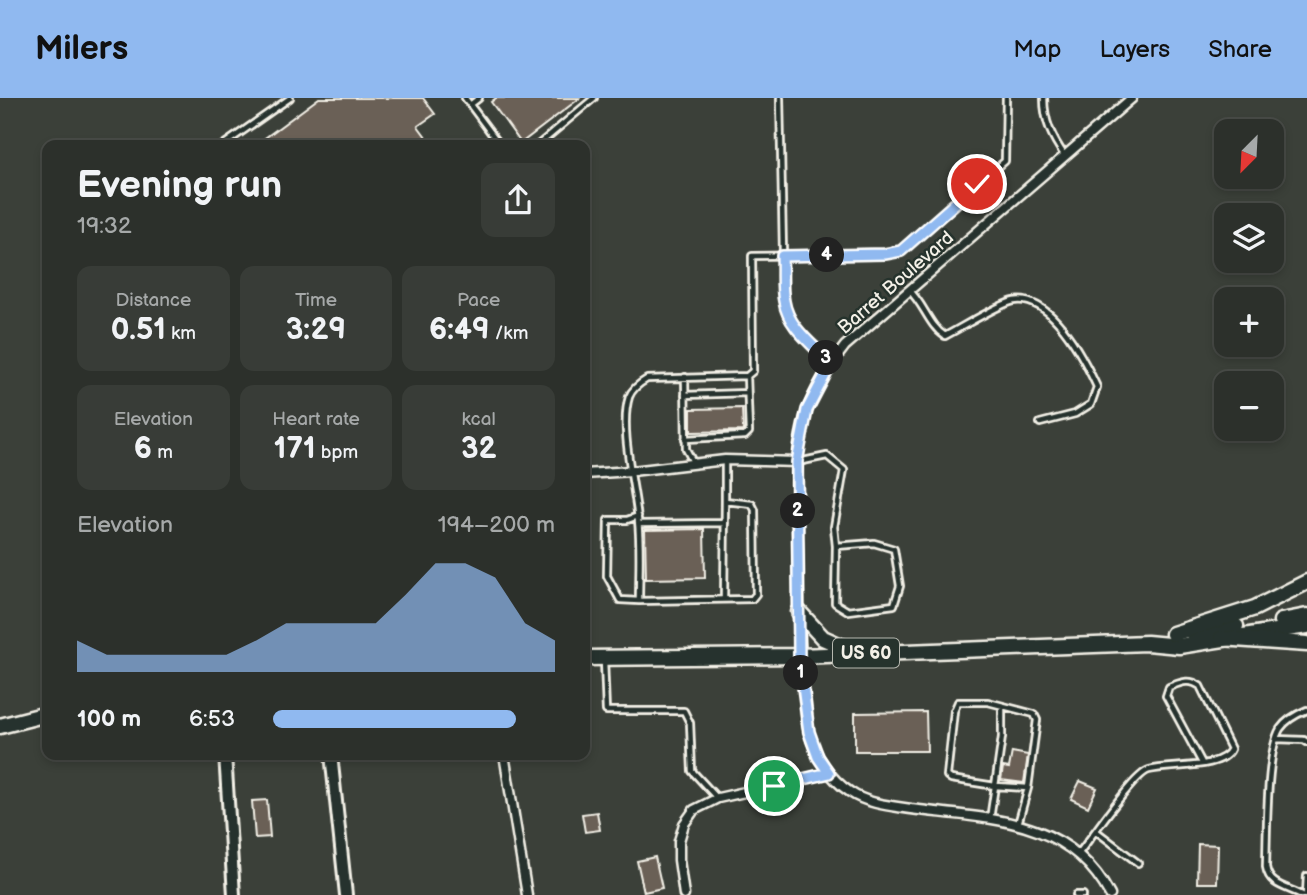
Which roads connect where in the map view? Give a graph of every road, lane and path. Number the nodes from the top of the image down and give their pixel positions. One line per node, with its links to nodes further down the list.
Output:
1 (290, 98): 10 (lane)
2 (465, 98): 9 (lane)
3 (479, 98): 9 (lane)
4 (594, 98): 12 (lane)
5 (780, 98): 14 (lane)
6 (1006, 98): 14 (lane)
7 (1044, 98): 13 (lane)
8 (1132, 98): 13 (street, Barret Boulevard)
9 (470, 105): 11 (lane)
10 (230, 140)
11 (496, 140)
12 (544, 140)
13 (1066, 157): 15 (street, Barret Boulevard)
14 (782, 256): 16 (lane); 17 (lane)
15 (909, 289): 16 (street, Barret Boulevard); 21 (lane)
16 (831, 364): 24 (street, Barret Boulevard)
17 (747, 376): 18 (lane); 19 (lane)
18 (685, 377): 20 (lane); 26 (lane)
19 (747, 393): 20 (lane); 22 (lane)
20 (685, 395): 22 (lane)
21 (1040, 423)
22 (685, 439): 25 (lane)
23 (725, 460): 24 (street); 25 (street); 28 (lane)
24 (797, 462): 32 (lane); 36 (street, Barret Boulevard)
25 (694, 463): 26 (street)
26 (632, 471): 27 (street); 29 (lane)
27 (590, 474)
28 (724, 501): 30 (lane); 34 (lane)
29 (638, 516): 31 (lane); 35 (lane)
30 (725, 523): 31 (lane); 34 (lane)
31 (639, 524): 35 (lane)
32 (836, 546): 32 (lane)
33 (1307, 582): 39 (main road)
34 (724, 599): 35 (lane)
35 (639, 601)
36 (799, 612): 43 (main road); 44 (street, Barret Boulevard)
37 (1307, 616): 39 (main road, US 60)
38 (1307, 626): 40 (main road, US 60)
39 (1173, 634): 41 (main road, US 60)
40 (1221, 638): 41 (main road, US 60); 42 (main road)
41 (1147, 643): 43 (main road, US 60)
42 (1307, 644)
43 (860, 653): 44 (main road, US 60)
44 (799, 656): 46 (main road, US 60); 57 (street, Barret Boulevard)
45 (590, 658): 46 (main road, US 60)
46 (604, 658): 60 (lane)
47 (1002, 706): 58 (lane); 58 (lane); 59 (lane)
48 (1307, 710): 51 (lane)
49 (42, 715): 50 (main road)
50 (0, 726)
51 (1276, 739): 52 (lane); 74 (lane)
52 (1307, 742)
53 (225, 760): 67 (street)
54 (332, 760): 68 (street)
55 (505, 760): 69 (street)
56 (1202, 763): 56 (lane); 63 (lane)
57 (829, 773): 60 (street); 61 (street, Barret Boulevard)
58 (995, 786): 59 (lane); 61 (lane)
59 (1028, 789): 62 (lane)
60 (718, 798): 70 (street)
61 (990, 819): 62 (street, Barret Boulevard)
62 (1018, 824): 64 (street, Barret Boulevard)
63 (1096, 831): 64 (lane); 65 (lane)
64 (1079, 853): 73 (street, Barret Boulevard)
65 (1138, 863)
66 (1307, 876): 74 (lane)
67 (234, 895)
68 (346, 895)
69 (527, 895)
70 (684, 895)
71 (1076, 895): 72 (lane)
72 (1083, 895)
73 (1110, 895)
74 (1304, 895)

